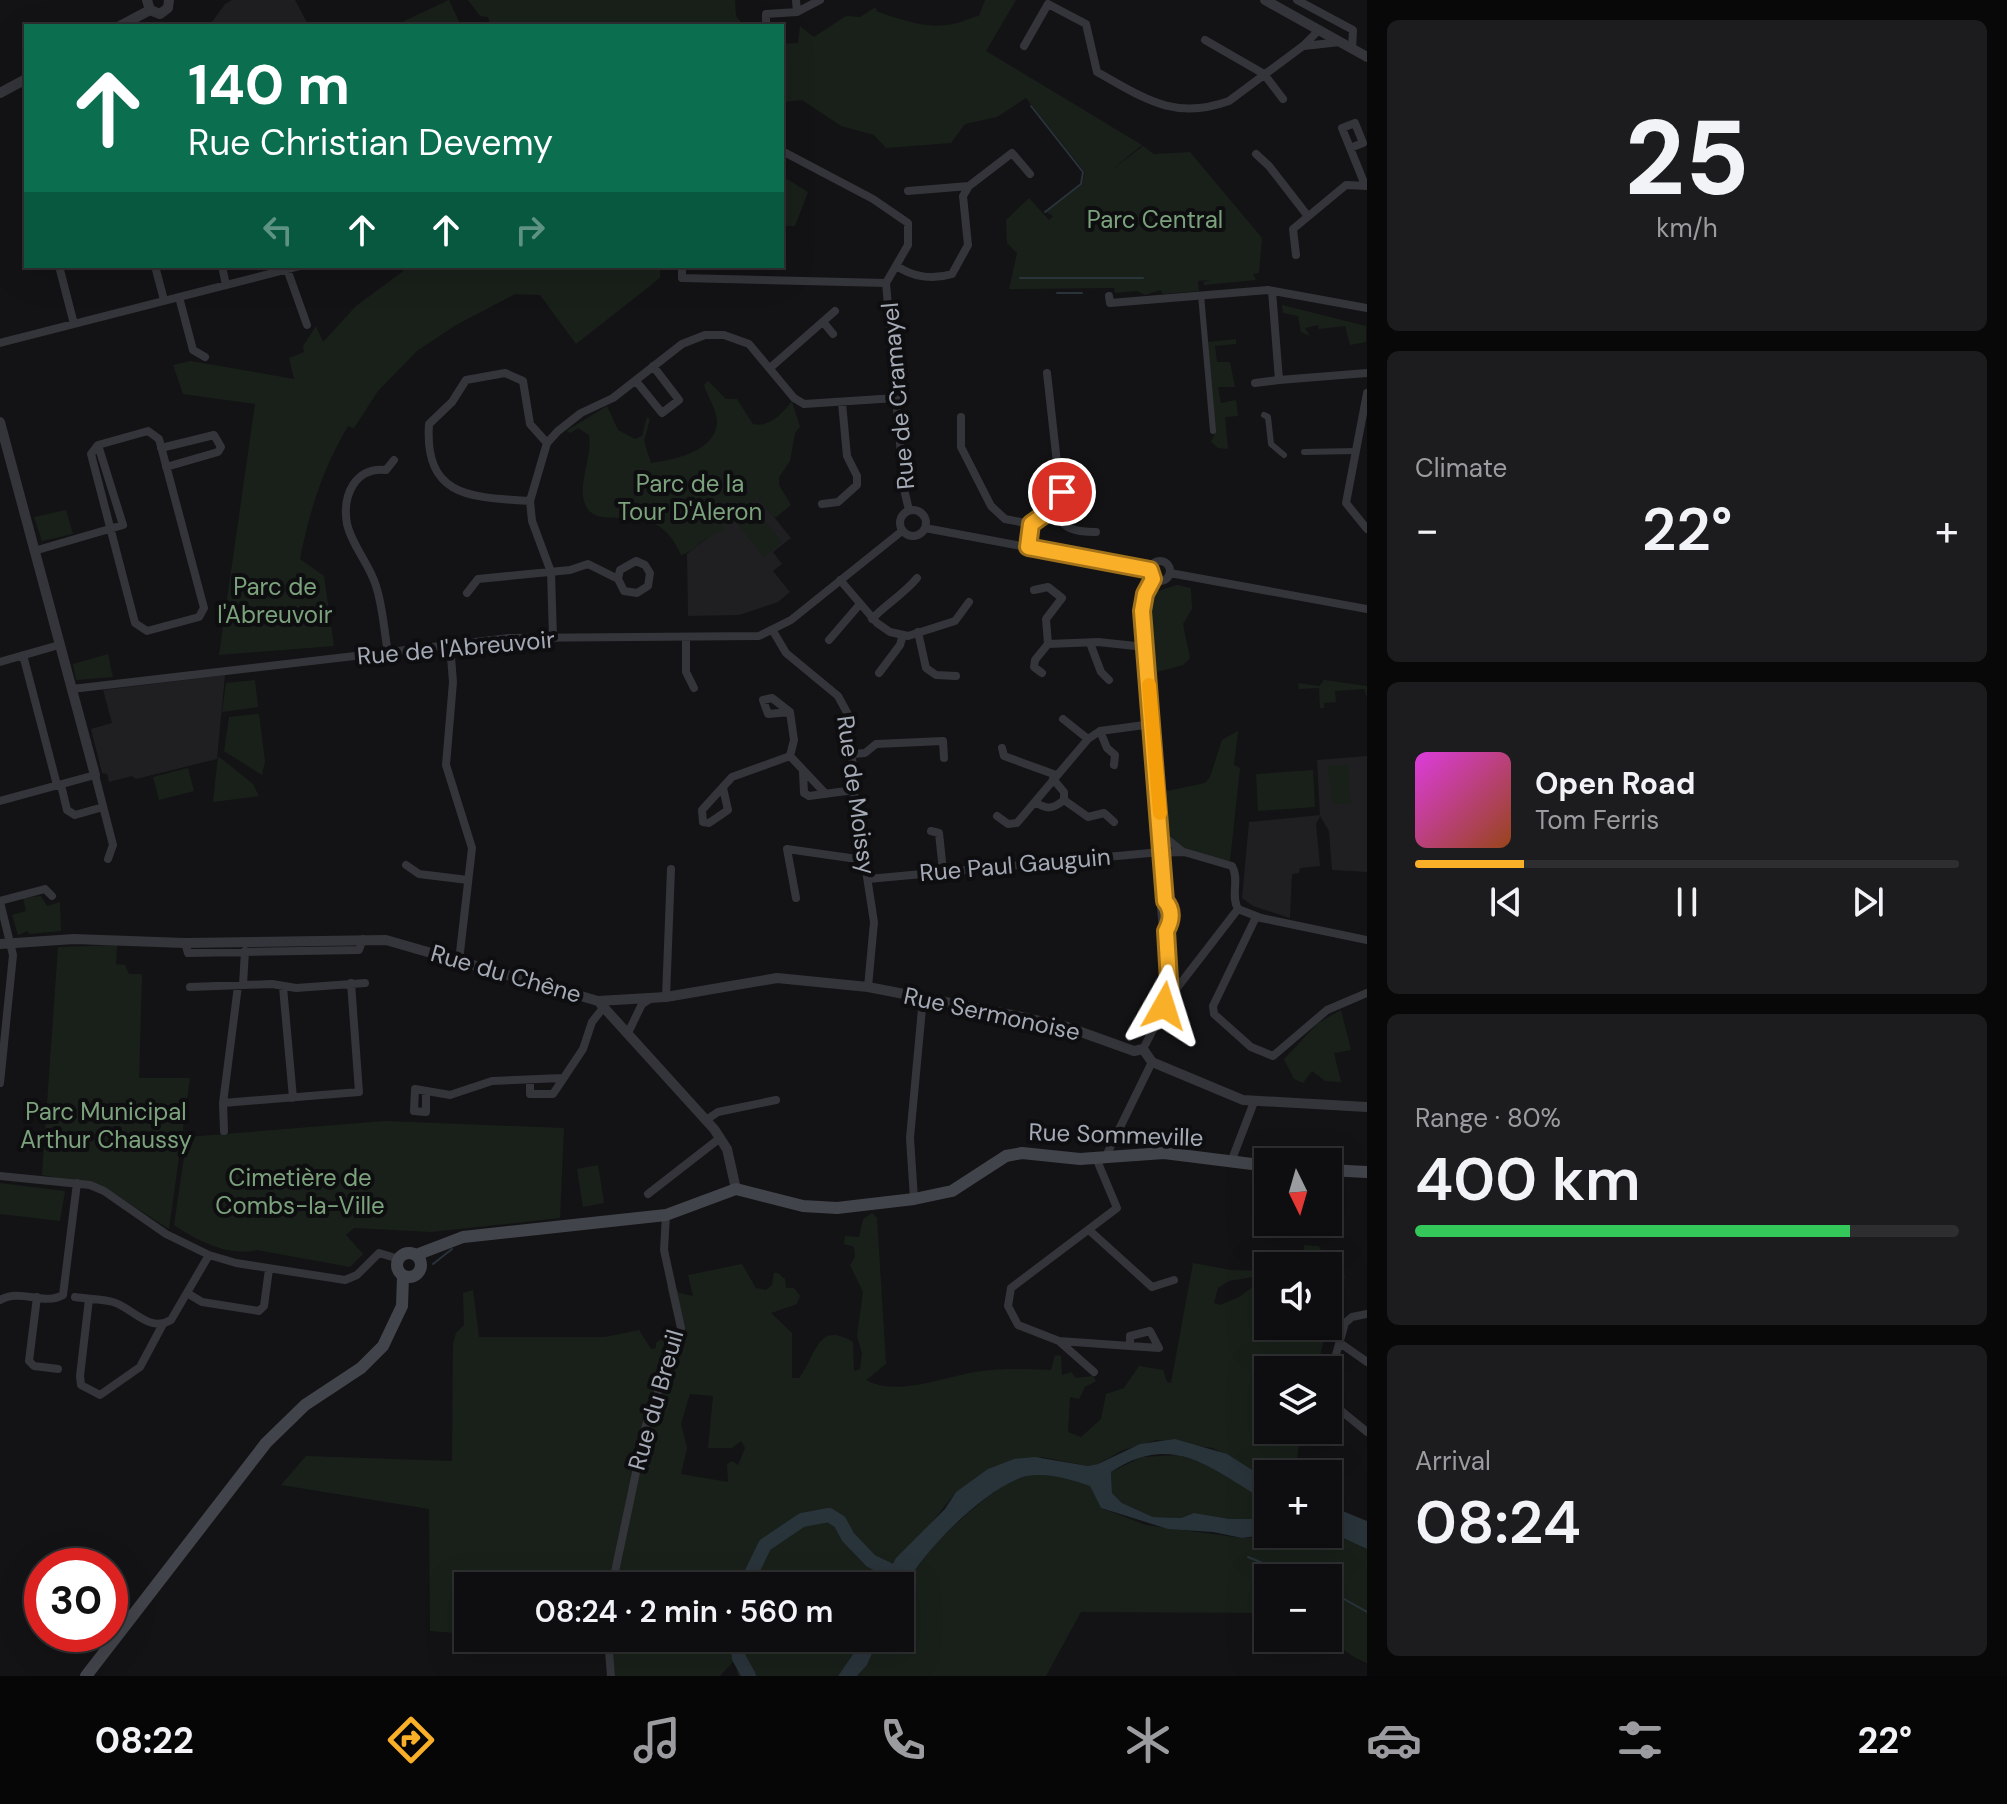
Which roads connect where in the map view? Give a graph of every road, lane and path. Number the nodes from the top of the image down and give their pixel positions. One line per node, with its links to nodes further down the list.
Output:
1 (169, 0): 6 (street)
2 (796, 0): 7 (street)
3 (820, 0): 7 (street)
4 (1265, 0): 10 (street)
5 (1297, 0): 15 (street)
6 (149, 5): 8 (street)
7 (797, 12): 9 (street)
8 (123, 24)
9 (766, 24)
10 (1316, 28): 12 (street); 14 (street)
11 (1205, 40): 17 (street)
12 (1340, 42): 14 (street); 15 (street)
13 (1024, 46): 17 (street)
14 (1303, 46): 17 (street)
15 (1352, 49): 16 (street)
16 (1367, 57)
17 (1264, 74): 20 (street)
18 (24, 80): 19 (street)
19 (0, 93)
20 (1283, 99)
21 (1350, 148): 26 (street)
22 (784, 152): 30 (street)
23 (1256, 154): 28 (street)
24 (1030, 174): 25 (street)
25 (969, 186): 27 (street); 30 (street)
26 (1366, 186): 28 (street)
27 (908, 191)
28 (1307, 215): 29 (street)
29 (1296, 255)
30 (897, 266): 37 (street)
31 (60, 268): 47 (street)
32 (156, 268): 43 (street)
33 (222, 268): 38 (street)
34 (291, 268): 36 (street)
35 (682, 268): 37 (street)
36 (287, 269): 38 (street); 48 (street)
37 (886, 283): 60 (street, Rue de Cramayel)
38 (226, 285): 42 (street)
39 (1272, 291): 40 (street); 44 (street); 56 (street)
40 (1201, 295): 41 (street); 65 (street)
41 (1109, 296)
42 (179, 297): 43 (street); 51 (street)
43 (164, 300): 47 (street)
44 (1367, 308)
45 (835, 311): 46 (street)
46 (824, 323): 49 (street); 53 (street)
47 (74, 324): 50 (street)
48 (307, 325)
49 (833, 334)
50 (0, 343)
51 (205, 357)
52 (653, 366): 53 (street); 57 (street); 57 (street)
53 (770, 368): 61 (street)
54 (1047, 373): 78 (street)
55 (1367, 373): 56 (street)
56 (1279, 380): 58 (street)
57 (636, 381): 66 (street)
58 (1255, 383)
59 (1367, 397): 68 (street)
60 (896, 398): 61 (street); 77 (street, Rue de Cramayel)
61 (842, 403): 76 (street)
62 (1264, 415): 70 (street)
63 (961, 417): 79 (street)
64 (0, 422): 72 (street)
65 (1213, 431)
66 (547, 443): 75 (street); 75 (street)
67 (161, 448): 73 (street); 73 (street); 81 (street)
68 (1356, 451): 69 (street); 82 (street)
69 (1304, 452)
70 (1284, 455)
71 (394, 460): 110 (street)
72 (12, 464): 74 (street); 86 (street)
73 (166, 467): 81 (street)
74 (0, 468)
75 (530, 501): 87 (street)
76 (822, 504)
77 (909, 510): 80 (street); 83 (street)
78 (1051, 510): 79 (street); 84 (street)
79 (1031, 524): 85 (street)
80 (925, 528): 83 (street); 85 (street)
81 (110, 529): 86 (street)
82 (1367, 529)
83 (902, 531): 92 (street, Rue de l'Abreuvoir)
84 (1096, 532)
85 (1028, 547): 89 (street)
86 (34, 551): 107 (street)
87 (551, 572): 91 (street); 94 (street); 102 (street)
88 (1170, 573): 89 (street); 89 (street); 97 (street)
89 (1151, 574): 109 (street)
90 (917, 578): 98 (street)
91 (618, 579)
92 (840, 580): 96 (street); 99 (street, Rue de l'Abreuvoir)
93 (1034, 590): 106 (street)
94 (467, 593)
95 (969, 602): 100 (street)
96 (860, 604): 98 (street); 104 (street)
97 (1367, 609)
98 (872, 619): 101 (street)
99 (773, 631): 103 (street, Rue de l'Abreuvoir); 125 (street, Rue de Moissy)
100 (918, 632): 101 (street); 115 (street)
101 (903, 635): 113 (street)
102 (553, 638): 103 (street, Rue de l'Abreuvoir); 108 (street, Rue de l'Abreuvoir)
103 (686, 638): 117 (street)
104 (829, 640)
105 (1090, 643): 106 (street); 109 (street); 116 (street)
106 (1048, 644): 114 (street)
107 (59, 645): 111 (street); 118 (street)
108 (450, 645): 110 (street, Rue de l'Abreuvoir); 152 (street)
109 (1145, 647): 121 (street)
110 (388, 653): 118 (street, Rue de l'Abreuvoir)
111 (23, 655): 112 (street); 132 (street)
112 (0, 662)
113 (879, 673)
114 (1042, 673)
115 (956, 676)
116 (1109, 680)
117 (694, 688)
118 (72, 689): 130 (street)
119 (790, 712): 126 (street)
120 (1063, 719): 123 (street)
121 (1152, 724): 122 (street); 143 (street)
122 (1100, 731): 123 (street); 128 (street)
123 (1088, 739): 131 (street)
124 (1002, 748): 131 (street)
125 (852, 754): 127 (street); 134 (street, Rue de Moissy)
126 (790, 756): 129 (street); 133 (street)
127 (944, 758)
128 (1114, 765)
129 (803, 772): 135 (street); 135 (street)
130 (95, 775): 132 (street); 139 (street)
131 (1054, 777): 136 (street); 138 (street)
132 (59, 785): 137 (street); 139 (street)
133 (723, 788)
134 (854, 790): 135 (street); 147 (street, Rue de Moissy)
135 (824, 792)
136 (1064, 800): 138 (street); 141 (street)
137 (0, 801)
138 (1035, 802): 140 (street)
139 (103, 807): 146 (street)
140 (997, 816)
141 (1114, 822)
142 (931, 831): 150 (street)
143 (1161, 834): 144 (street); 145 (street)
144 (1184, 852): 145 (street, Rue Paul Gauguin); 156 (street)
145 (1163, 853): 150 (street, Rue Paul Gauguin); 172 (street)
146 (108, 859)
147 (864, 860): 151 (street, Rue de Moissy); 154 (street)
148 (406, 865): 152 (street)
149 (671, 869): 171 (street)
150 (943, 871): 151 (street, Rue Paul Gauguin)
151 (868, 879): 169 (street, Rue de Moissy)
152 (468, 880): 163 (street)
153 (52, 896): 155 (street)
154 (796, 898)
155 (0, 901): 161 (street)
156 (1238, 909): 157 (street); 172 (street)
157 (1256, 917): 159 (street); 170 (street)
158 (363, 939): 160 (street, Rue du Chêne); 162 (street, Rue du Chêne); 163 (street, Rue du Chêne)
159 (1367, 940)
160 (185, 943): 161 (street, Rue du Chêne); 162 (street, Rue du Chêne)
161 (6, 944): 179 (street)
162 (245, 951): 166 (street)
163 (459, 961): 175 (street, Rue du Chêne)
164 (351, 983): 165 (street); 168 (street); 184 (street)
165 (365, 983)
166 (241, 986): 167 (street); 168 (street); 187 (street)
167 (190, 987)
168 (283, 987): 184 (street)
169 (868, 987): 171 (street, Rue Sermonoise); 173 (street, Rue Sermonoise)
170 (1367, 993)
171 (666, 997): 174 (street, Rue Sermonoise)
172 (1170, 997): 177 (street)
173 (923, 998): 177 (street, Rue Sermonoise); 201 (street)
174 (650, 999): 175 (street, Rue du Chêne); 176 (street)
175 (600, 1004): 176 (street); 180 (street)
176 (628, 1033): 189 (street)
177 (1143, 1049): 178 (street)
178 (1152, 1062): 186 (street); 192 (street)
179 (2, 1063): 182 (street)
180 (562, 1078): 181 (street); 181 (street)
181 (530, 1080): 183 (street)
182 (0, 1083)
183 (426, 1091)
184 (293, 1098): 187 (street)
185 (776, 1100): 189 (street)
186 (1254, 1102): 188 (street); 193 (street)
187 (223, 1103): 190 (street)
188 (1367, 1107)
189 (706, 1120): 191 (street)
190 (224, 1131)
191 (720, 1138): 199 (street); 200 (street)
192 (1100, 1158): 193 (main road, Rue Sommeville); 201 (main road, Rue Sommeville); 203 (street)
193 (1231, 1162): 194 (main road, Rue Sommeville)
194 (1254, 1164)
195 (1342, 1171): 196 (main road)
196 (1367, 1172)
197 (0, 1176): 198 (street)
198 (77, 1183): 204 (street); 211 (street)
199 (736, 1189): 201 (main road, Rue Sommeville); 202 (main road)
200 (648, 1194)
201 (914, 1199)
202 (666, 1215): 206 (main road); 227 (street, Rue du Breuil)
203 (1089, 1230): 209 (street); 218 (street)
204 (209, 1255): 207 (street); 210 (street)
205 (399, 1259): 206 (main road); 207 (street); 208 (main road)
206 (418, 1265): 208 (main road); 215 (main road)
207 (269, 1269): 210 (street)
208 (403, 1276): 215 (main road)
209 (1174, 1280)
210 (187, 1293): 217 (street)
211 (37, 1297): 214 (street); 223 (street)
212 (75, 1297): 213 (street)
213 (89, 1299): 217 (street); 217 (street)
214 (0, 1300)
215 (402, 1306): 229 (main road)
216 (1367, 1314): 219 (street)
217 (163, 1324)
218 (1059, 1341): 220 (street); 224 (street)
219 (1340, 1343): 221 (street); 222 (street)
220 (1130, 1346)
221 (1336, 1356)
222 (1367, 1362)
223 (58, 1369)
224 (1094, 1372)
225 (1342, 1411): 226 (street)
226 (1367, 1432)
227 (615, 1572)
228 (609, 1652): 230 (street)
229 (86, 1676)
230 (611, 1676)

